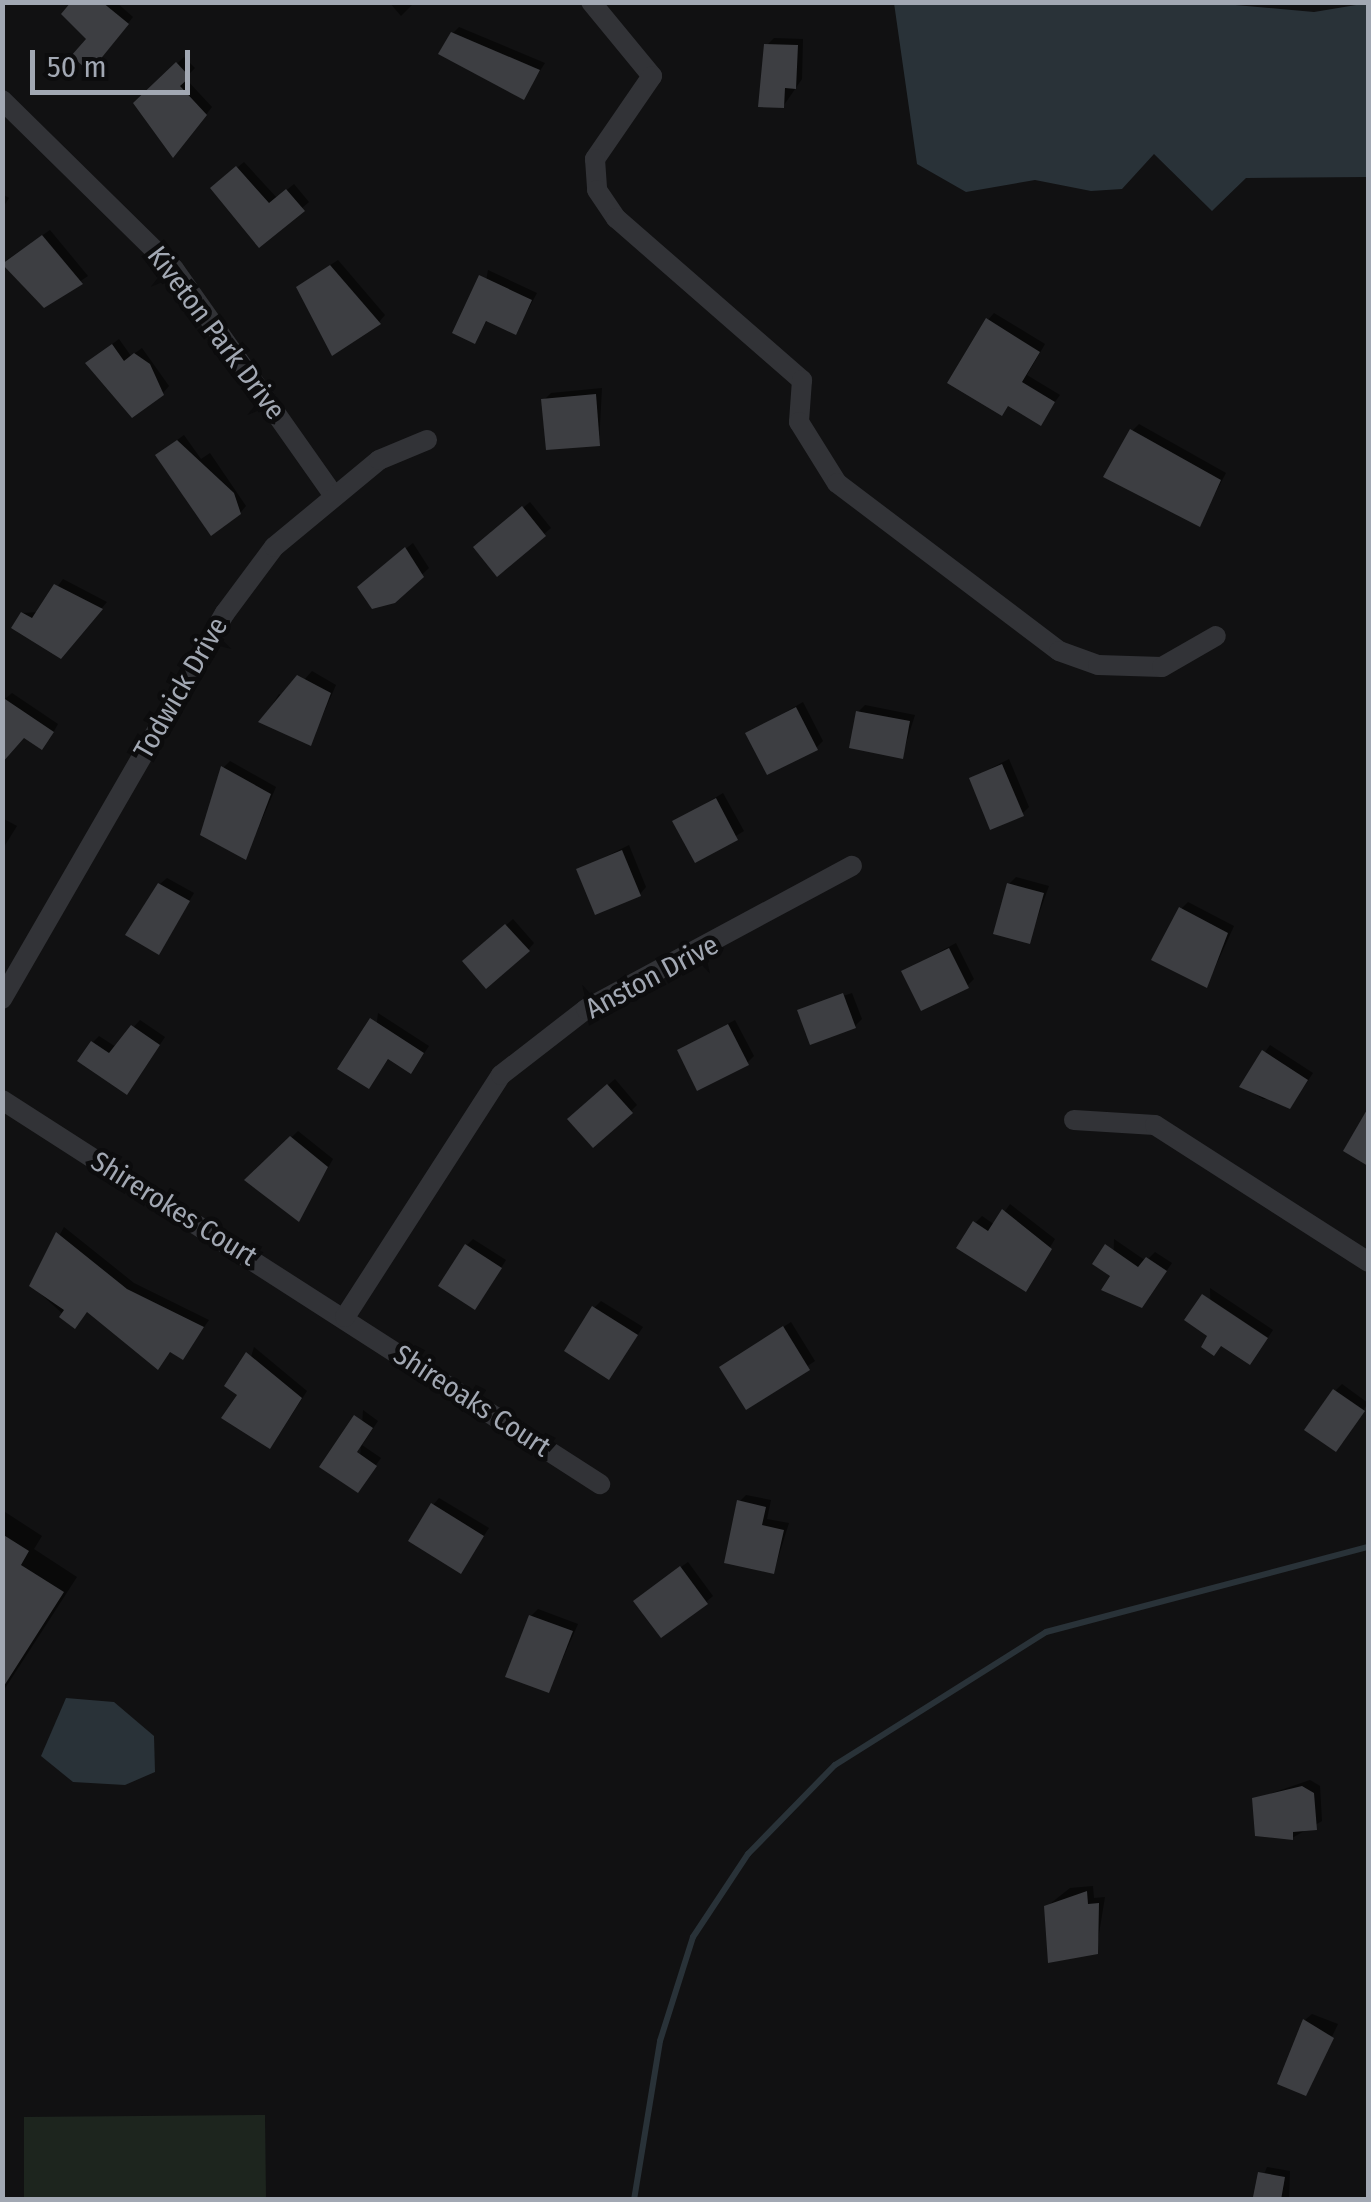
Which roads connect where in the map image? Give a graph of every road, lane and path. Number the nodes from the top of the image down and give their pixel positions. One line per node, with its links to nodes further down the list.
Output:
1 (591, 2): 5 (street)
2 (2, 100): 4 (street, Kiveton Park Drive)
3 (428, 440): 4 (street, Todwick Drive)
4 (332, 493): 7 (street, Todwick Drive)
5 (1216, 636)
6 (852, 866): 11 (street, Anston Drive)
7 (2, 999)
8 (2, 1100): 11 (street, Shirerokes Court)
9 (1074, 1120): 10 (street)
10 (1368, 1262)
11 (344, 1317): 12 (street, Shireoaks Court)
12 (600, 1484)

